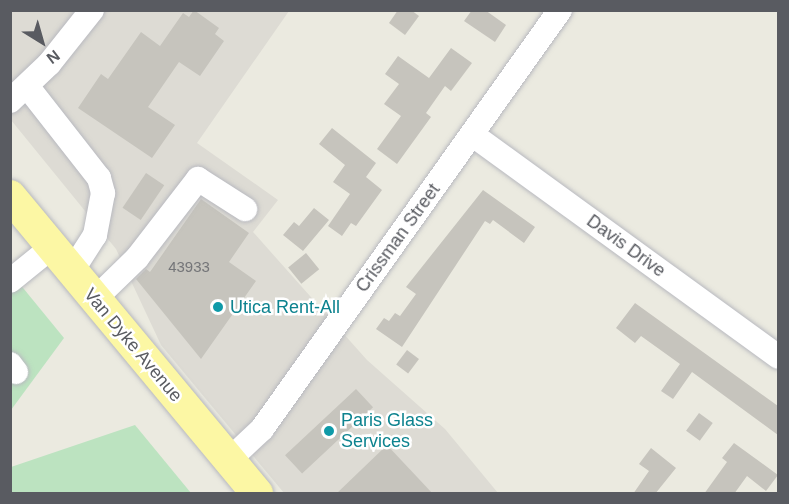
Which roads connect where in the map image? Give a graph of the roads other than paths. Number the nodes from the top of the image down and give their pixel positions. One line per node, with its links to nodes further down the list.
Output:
1 (92, 10): 3 (street)
2 (560, 10): 4 (street, Crissman Street)
3 (19, 94): 8 (street)
4 (473, 135): 11 (street, Davis Drive); 12 (street, Crissman Street)
5 (10, 196): 7 (main road, Van Dyke Avenue)
6 (245, 209): 10 (street)
7 (52, 247): 8 (main road, Van Dyke Avenue); 9 (street)
8 (72, 271): 10 (main road, Van Dyke Avenue)
9 (10, 280)
10 (95, 299): 12 (main road, Van Dyke Avenue)
11 (778, 357)
12 (229, 460): 13 (main road, Van Dyke Avenue)
13 (257, 494)

